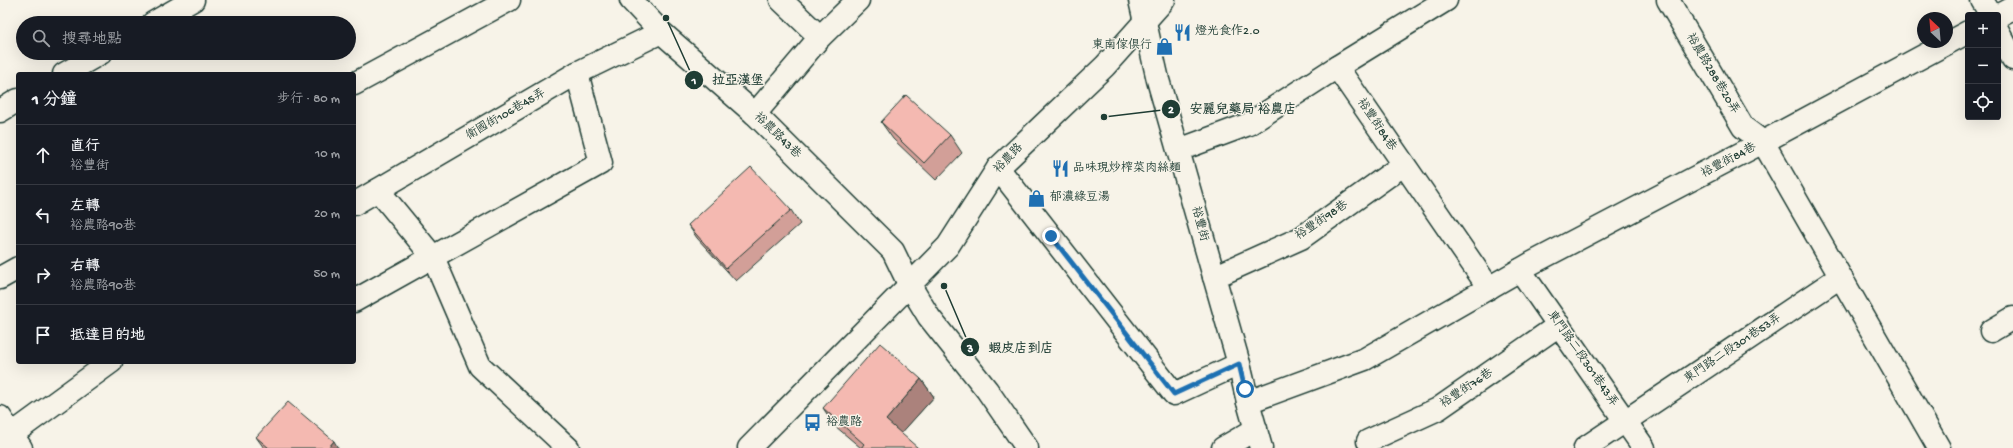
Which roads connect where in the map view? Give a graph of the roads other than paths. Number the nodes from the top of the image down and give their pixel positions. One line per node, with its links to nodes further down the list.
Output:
1 (193, 0): 14 (street)
2 (509, 0): 25 (street)
3 (631, 0): 16 (street, 裕農路43巷)
4 (781, 0): 18 (street)
5 (858, 0): 18 (street)
6 (1140, 0): 15 (street, 裕豐街)
7 (1164, 0): 15 (street, 裕農路)
8 (1446, 0): 22 (street)
9 (1668, 0): 29 (street, 裕農路288巷20弄)
10 (1982, 0): 12 (street)
11 (2013, 8): 13 (street)
12 (1989, 12)
13 (2001, 14)
14 (165, 16)
15 (1145, 21): 30 (street, 裕豐街); 32 (street, 裕農路)
16 (661, 32): 24 (street, 衛國街106巷45弄); 28 (street, 裕農路43巷)
17 (1965, 34): 29 (street, 裕豐街84巷)
18 (820, 37): 28 (street)
19 (2001, 37): 20 (street)
20 (2013, 59)
21 (88, 60): 23 (street)
22 (1337, 67): 30 (street); 31 (street, 裕豐街84巷)
23 (67, 72)
24 (577, 73): 33 (street, 衛國街106巷45弄); 35 (street)
25 (356, 83)
26 (16, 101): 27 (street)
27 (0, 111)
28 (755, 114): 41 (street, 裕農路43巷)
29 (1763, 142): 37 (street, 裕豐街84巷); 38 (street)
30 (1179, 150): 40 (street, 裕豐街)
31 (1403, 165): 40 (street, 裕豐街98巷); 42 (street, 裕豐街84巷)
32 (998, 168): 41 (street, 裕農路); 48 (street)
33 (378, 190): 34 (street, 衛國街106巷45弄); 35 (street)
34 (356, 203)
35 (433, 257): 43 (street); 56 (street)
36 (16, 269): 39 (street)
37 (1520, 270): 42 (street, 裕豐街84巷); 45 (street, 東門路二段301巷43弄)
38 (1840, 277): 51 (street, 東門路二段301巷53弄); 61 (street)
39 (0, 278)
40 (1214, 278): 48 (street, 裕豐街)
41 (909, 284): 55 (street, 裕農路); 57 (street, 裕農路43巷)
42 (1489, 288): 49 (street, 裕豐街84巷)
43 (356, 300)
44 (2013, 318): 46 (street)
45 (1559, 325): 51 (street, 東門路二段301巷43弄); 53 (street, 裕豐街76巷)
46 (1990, 331)
47 (108, 364): 54 (street)
48 (1239, 364): 49 (street, 裕豐街)
49 (1248, 402): 52 (street, 裕豐街)
50 (0, 417): 54 (street)
51 (1625, 421): 59 (street, 東門路二段301巷53弄); 60 (street, 東門路二段301巷43弄)
52 (1258, 439): 58 (street)
53 (1368, 441)
54 (11, 442)
55 (753, 447)
56 (568, 448)
57 (1027, 448)
58 (1223, 448)
59 (1585, 448)
60 (1644, 448)
61 (1939, 448)

